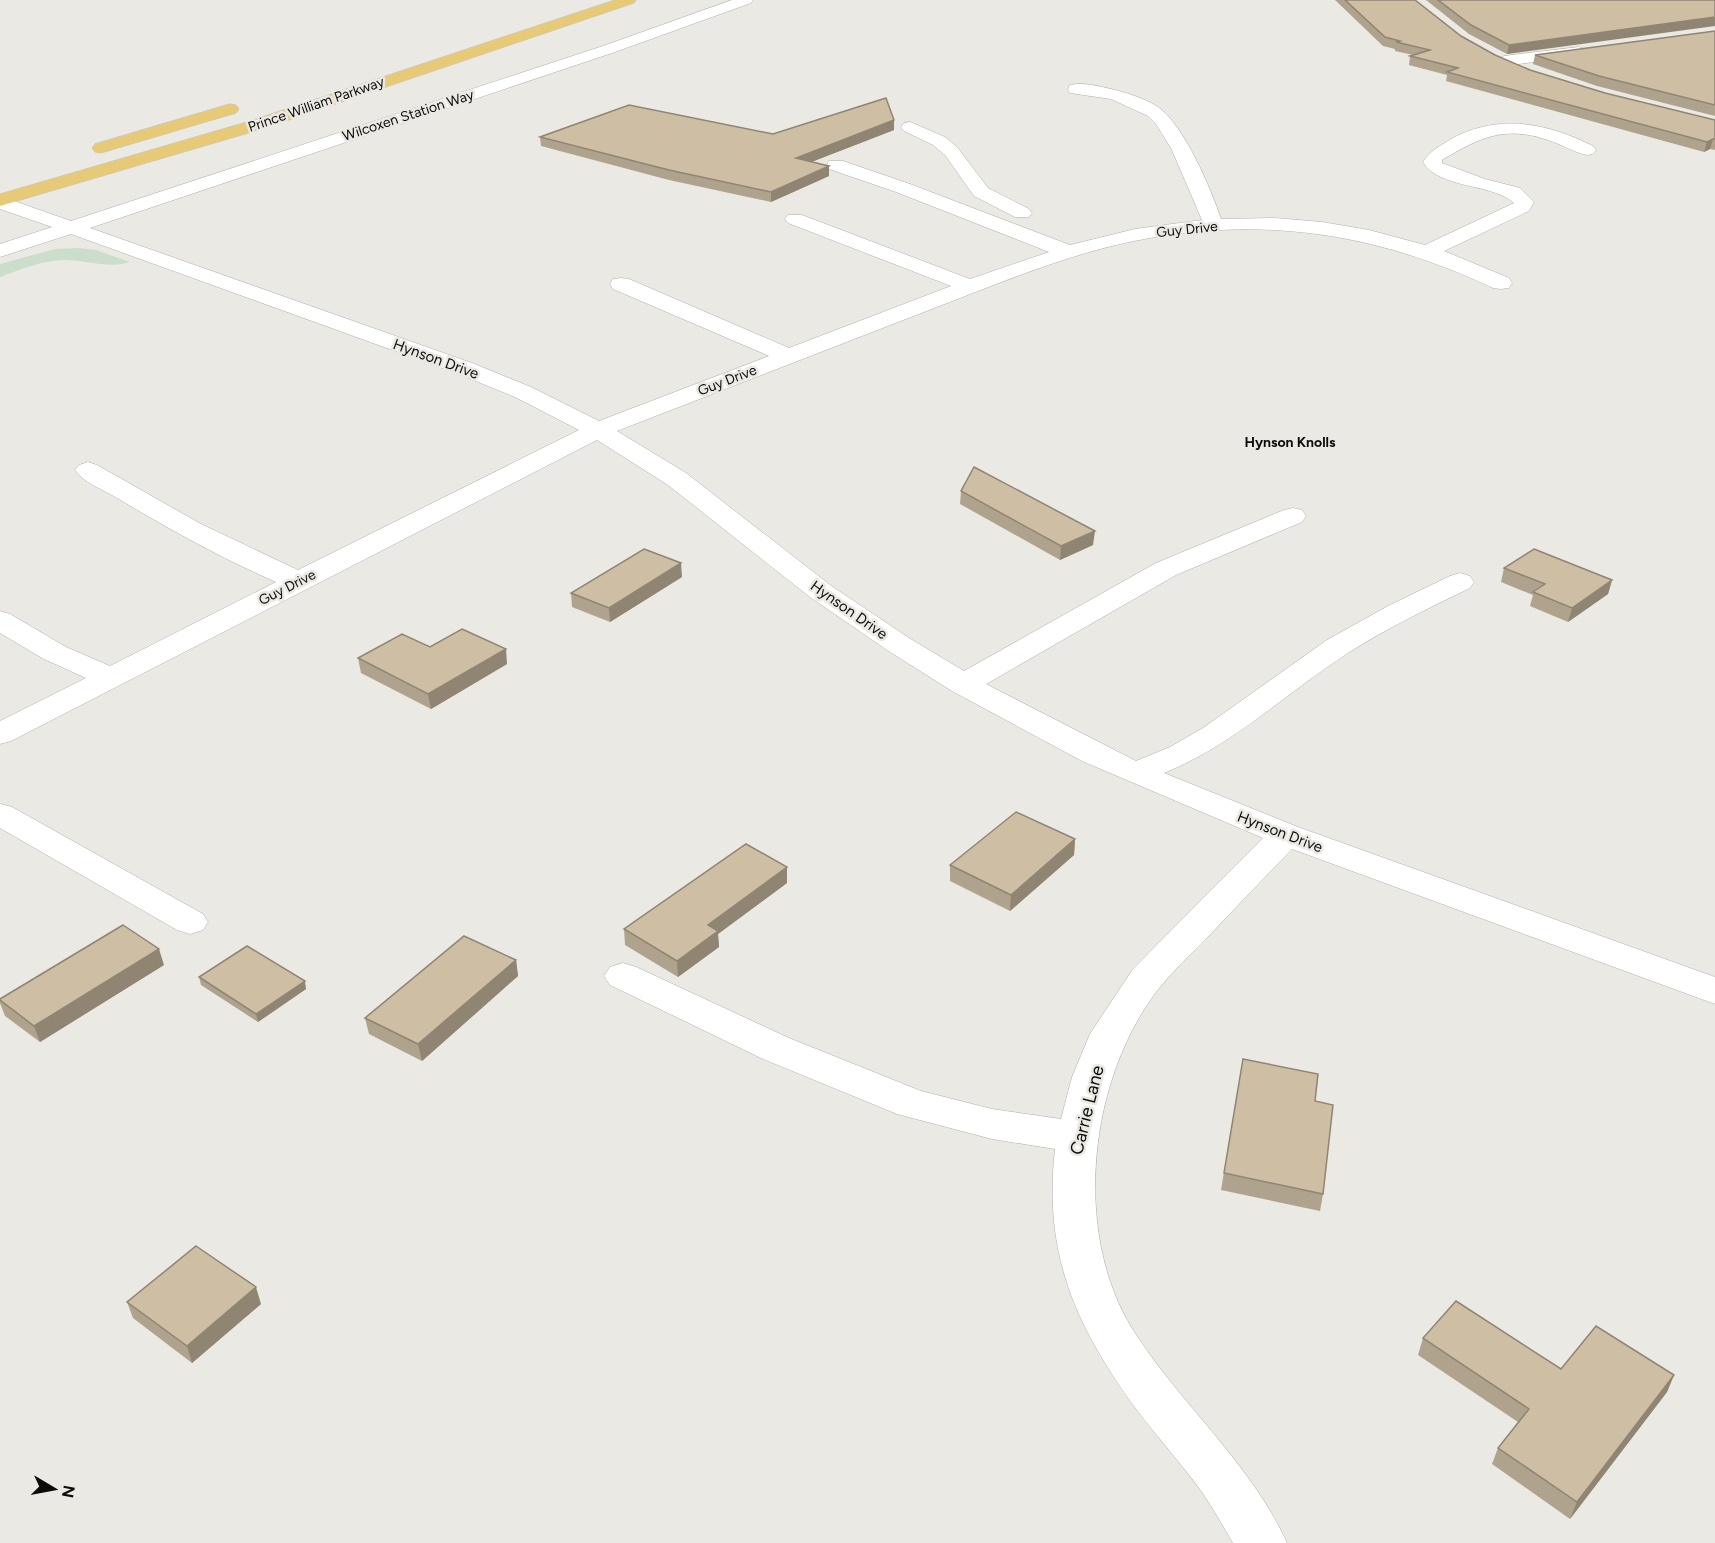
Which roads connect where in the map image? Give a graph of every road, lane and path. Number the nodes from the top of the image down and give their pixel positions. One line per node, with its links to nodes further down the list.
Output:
1 (628, 0): 11 (highway, Prince William Parkway)
2 (746, 0): 15 (street, Wilcoxen Station Way)
3 (1595, 50): 4 (street)
4 (1533, 72)
5 (1076, 89): 14 (street)
6 (241, 105): 9 (highway, Prince William Parkway)
7 (910, 127): 13 (street)
8 (1587, 150): 18 (street)
9 (86, 153)
10 (836, 165): 16 (street)
11 (0, 201): 15 (street, Hynson Drive)
12 (795, 219): 21 (street)
13 (1043, 221)
14 (1214, 226): 16 (street, Guy Drive); 18 (street, Guy Drive)
15 (70, 227): 17 (street, Wilcoxen Station Way); 23 (street, Hynson Drive)
16 (1072, 243): 21 (street, Guy Drive)
17 (0, 251)
18 (1426, 252): 19 (street, Guy Drive)
19 (1501, 283)
20 (621, 284): 22 (street)
21 (972, 287): 22 (street, Guy Drive)
22 (789, 356): 23 (street, Guy Drive)
23 (600, 430): 26 (street, Guy Drive); 30 (street, Hynson Drive)
24 (88, 470): 26 (street)
25 (1293, 516): 30 (street)
26 (299, 581): 29 (street, Guy Drive)
27 (1460, 582): 32 (street)
28 (0, 620): 29 (street)
29 (110, 677): 31 (street, Guy Drive)
30 (963, 684): 32 (street, Hynson Drive)
31 (0, 735)
32 (1135, 773): 34 (street, Hynson Drive)
33 (0, 814): 35 (street)
34 (1286, 835): 37 (street, Hynson Drive); 38 (street, Carrie Lane)
35 (190, 922)
36 (623, 976): 38 (street)
37 (1715, 991)
38 (1077, 1137): 39 (street, Carrie Lane)
39 (1262, 1543)

